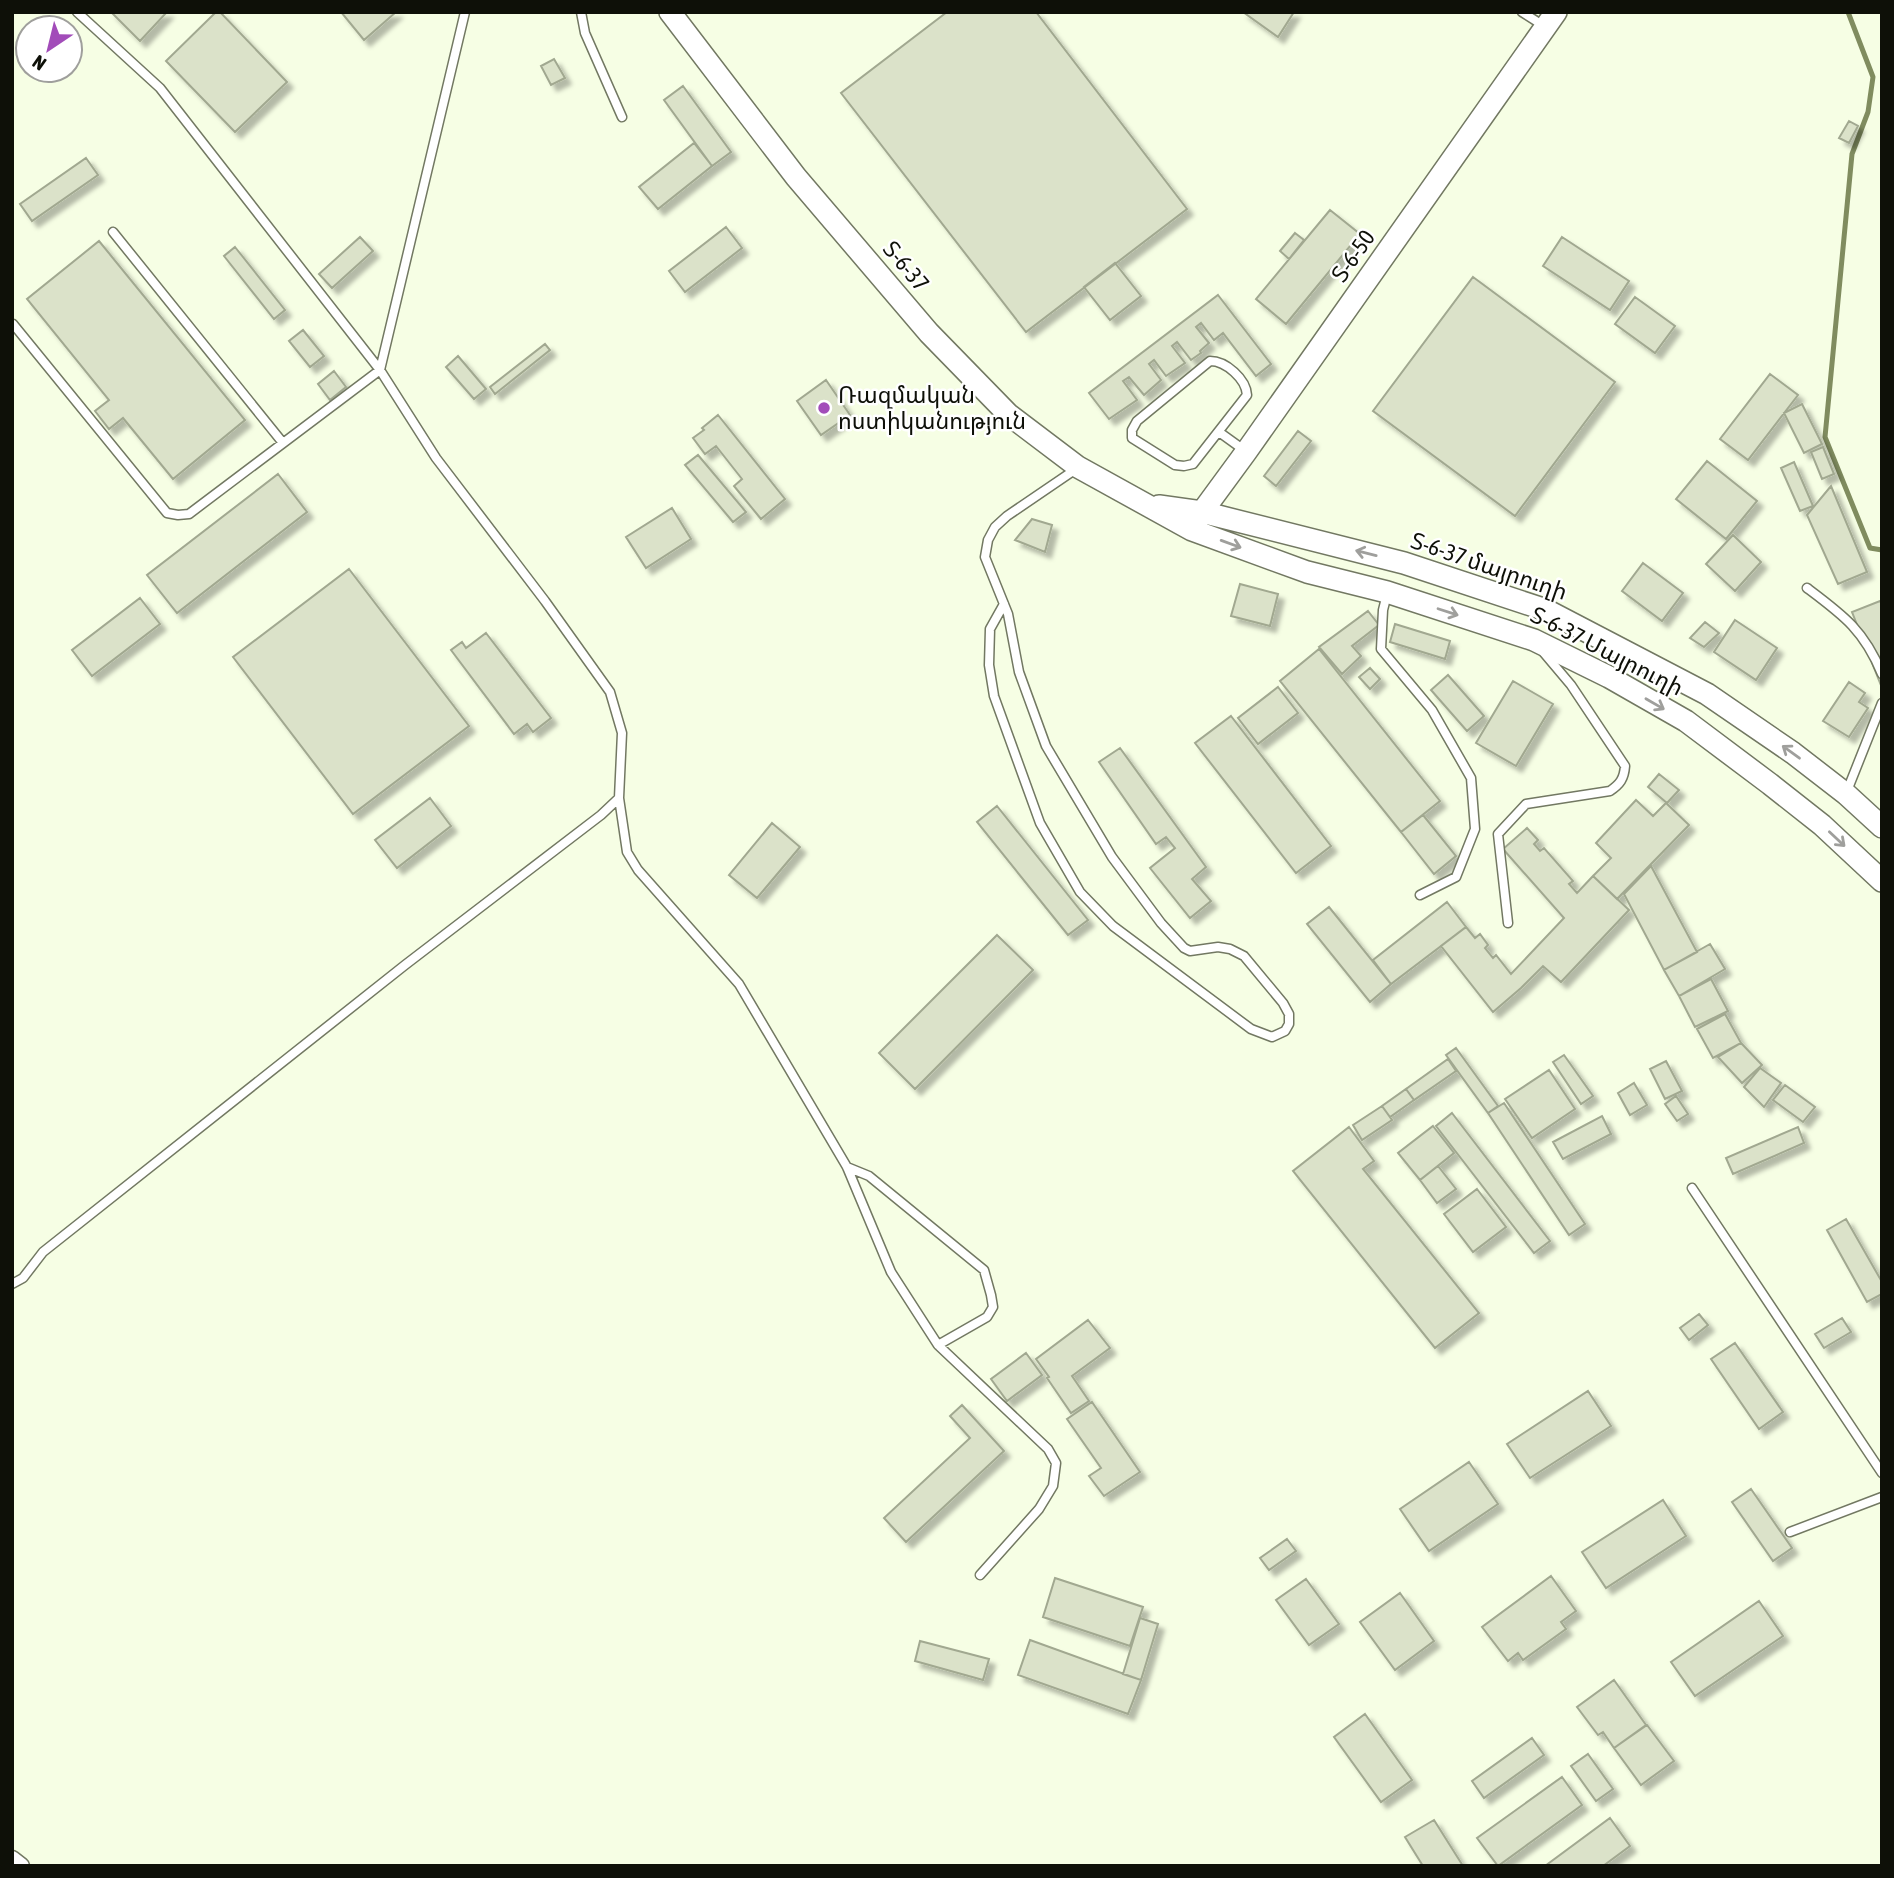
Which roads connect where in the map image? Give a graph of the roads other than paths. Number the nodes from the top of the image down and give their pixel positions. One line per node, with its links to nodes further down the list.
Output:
1 (77, 12): 10 (lane)
2 (465, 12): 10 (lane)
3 (581, 12): 7 (lane)
4 (670, 12): 14 (main road, Տ-6-37 / Տ-6-37)
5 (1522, 12): 6 (lane)
6 (1551, 20): 13 (main road, Տ-6-50 / Տ-6-50)
7 (622, 117)
8 (113, 232): 12 (lane)
9 (13, 324): 12 (lane)
10 (380, 370): 12 (lane); 25 (lane)
11 (1219, 432): 11 (lane); 13 (lane)
12 (283, 443)
13 (1246, 452): 16 (main road, Տ-6-50 / Տ-6-50)
14 (1078, 467): 15 (main road, Տ-6-37 / Տ-6-37); 19 (lane)
15 (1147, 505): 16 (main road, Տ-6-37 մայրուղի / Տ-6-37)
16 (1197, 521): 18 (main road, Տ-6-37 Մայրուղի / Տ-6-37, one-way to 18); 20 (main road, Տ-6-37 մայրուղի / Տ-6-37, one-way to 16)
17 (1807, 588): 22 (lane)
18 (1387, 592): 21 (main road, Տ-6-37 Մայրուղի / Տ-6-37, one-way to 21); 28 (lane)
19 (1004, 604): 19 (lane)
20 (1545, 610): 21 (main road); 24 (main road, Տ-6-37 մայրուղի / Տ-6-37, one-way to 20)
21 (1534, 640): 27 (main road, Տ-6-37 Մայրուղի / Տ-6-37, one-way to 27); 29 (lane)
22 (1882, 674)
23 (1882, 703): 24 (lane)
24 (1846, 794): 26 (main road, Տ-6-37 մայրուղի / Տ-6-37)
25 (619, 798): 30 (lane); 32 (lane)
26 (1882, 827)
27 (1882, 881)
28 (1420, 895)
29 (1508, 923)
30 (847, 1167): 33 (lane); 33 (lane)
31 (1692, 1188): 34 (lane)
32 (12, 1284)
33 (938, 1345): 37 (lane)
34 (1882, 1473)
35 (1882, 1496): 36 (lane)
36 (1790, 1532)
37 (980, 1575)
38 (12, 1860): 39 (street)
39 (21, 1866)

